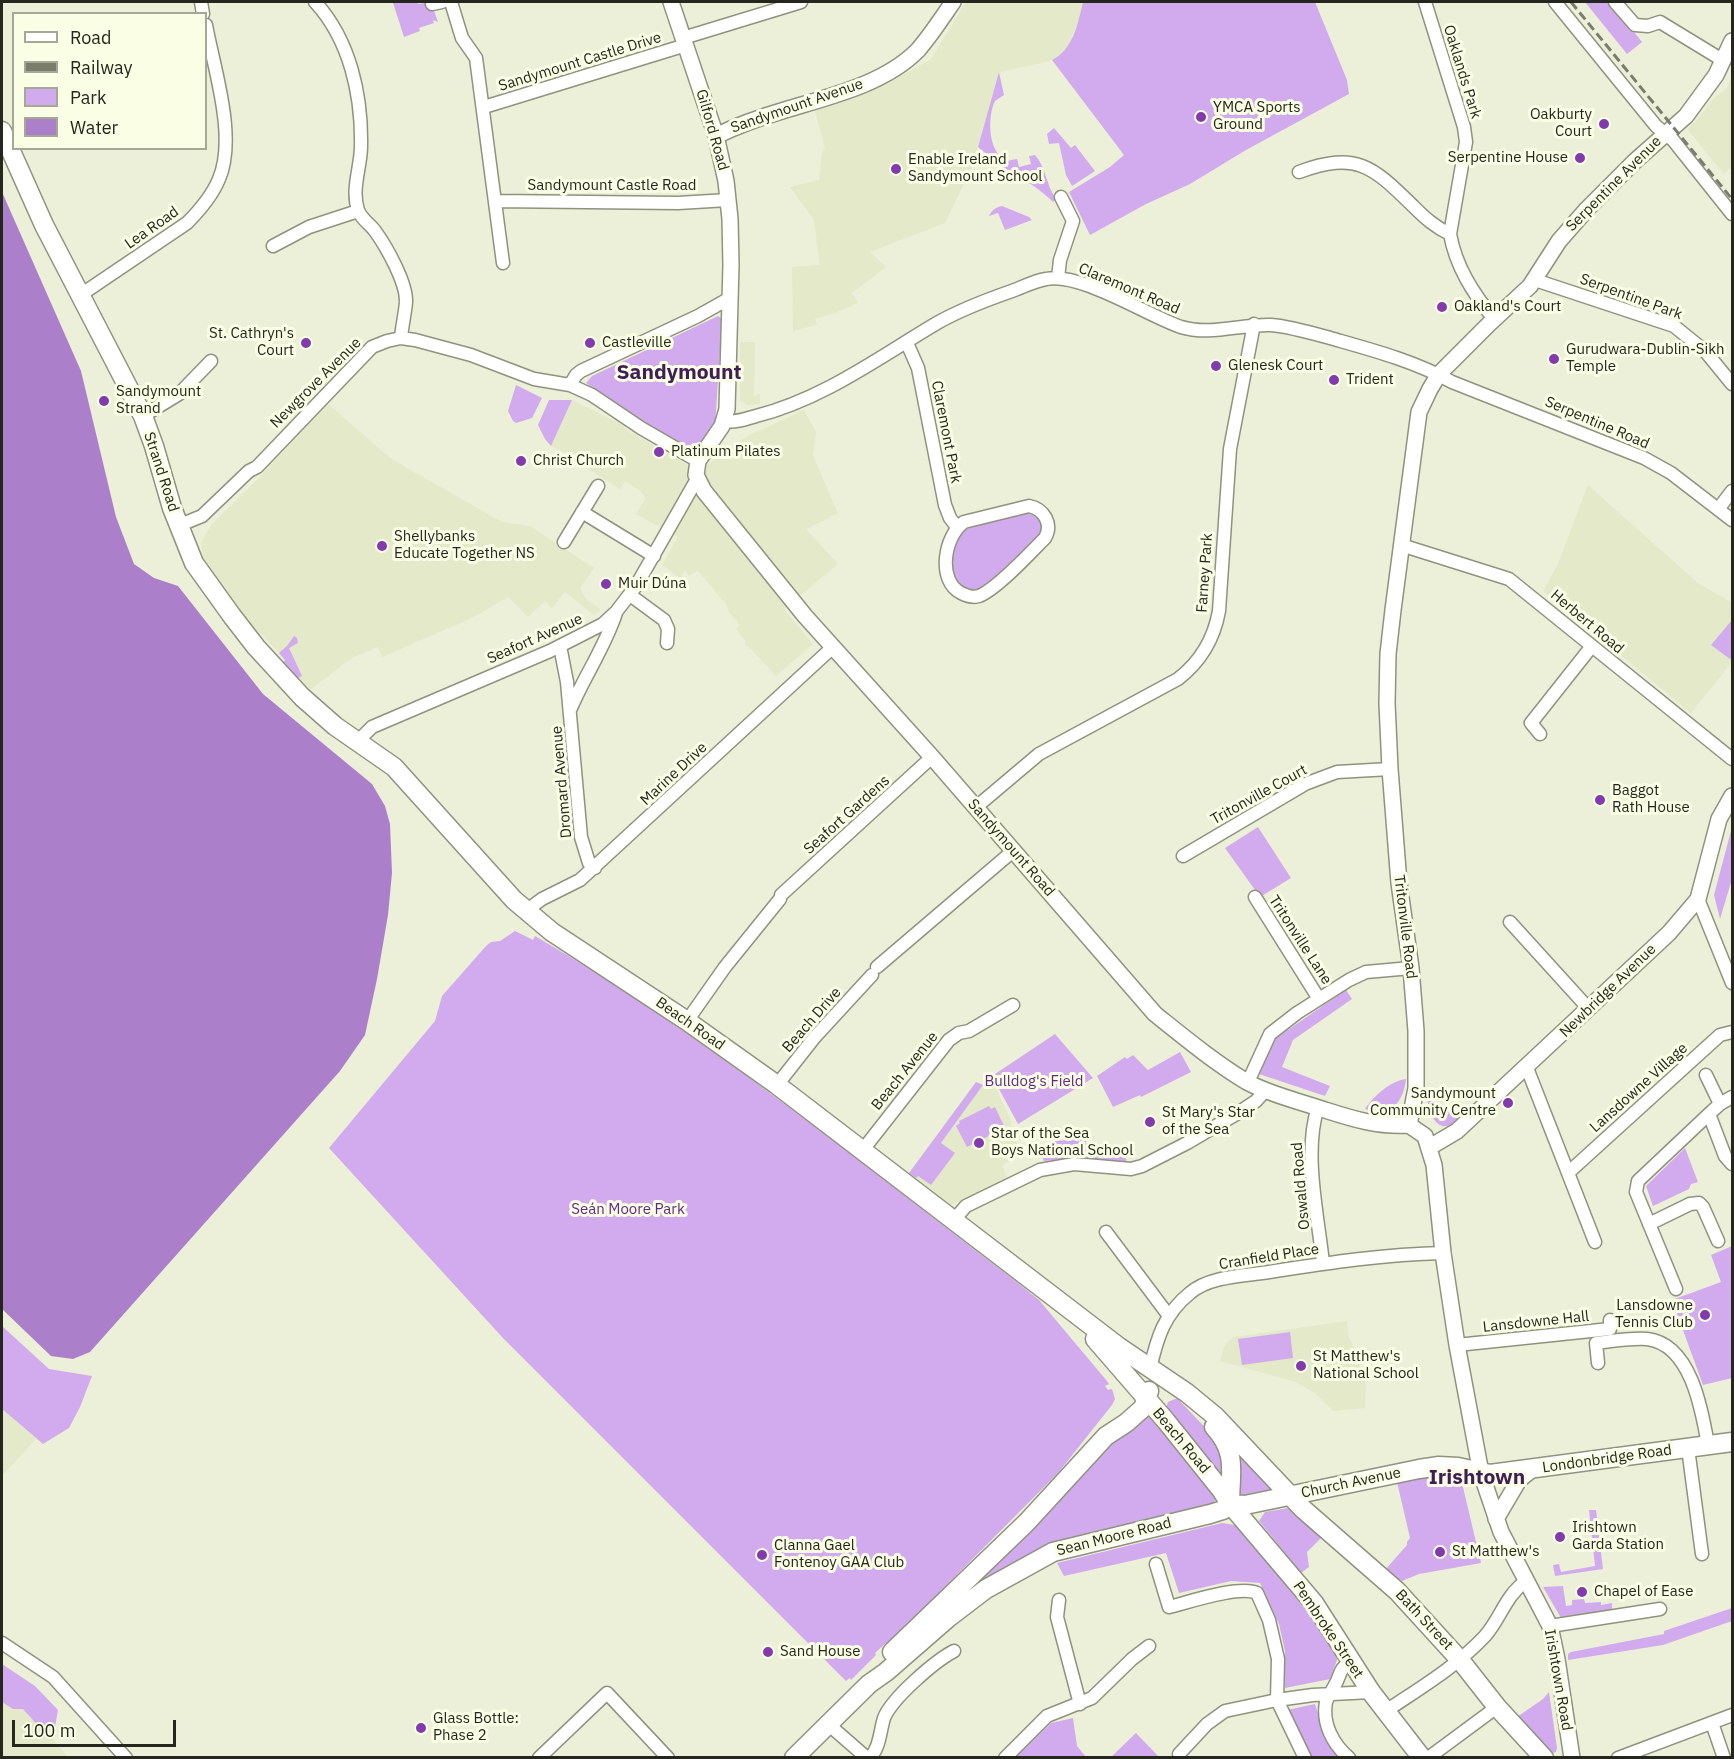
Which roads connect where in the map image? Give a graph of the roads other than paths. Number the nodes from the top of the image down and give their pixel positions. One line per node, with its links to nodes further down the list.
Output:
1 (315, 2): 21 (street)
2 (451, 2): 13 (street)
3 (671, 2): 10 (street, Gilford Road)
4 (801, 2): 10 (street, Sandymount Castle Drive)
5 (953, 2): 16 (street, Sandymount Avenue)
6 (1425, 2): 23 (street, Oaklands Park)
7 (1555, 2): 15 (street)
8 (1615, 2): 12 (street)
9 (1732, 41): 12 (street, Serpentine Avenue)
10 (684, 42): 13 (street, Sandymount Castle Drive); 16 (street, Gilford Road)
11 (207, 44): 28 (street, Lea Road)
12 (1724, 61): 15 (street, Serpentine Avenue)
13 (483, 107): 20 (street)
14 (2, 131): 28 (main road, Strand Road)
15 (1665, 134): 22 (street); 27 (street, Serpentine Avenue)
16 (716, 136): 19 (street, Gilford Road)
17 (1299, 172): 23 (street)
18 (1061, 197): 26 (street)
19 (728, 200): 20 (street, Sandymount Castle Road); 29 (street, Gilford Road)
20 (496, 201): 25 (street)
21 (358, 211): 24 (street); 32 (street)
22 (1732, 214)
23 (1450, 234): 30 (street, Oaklands Park)
24 (273, 246)
25 (503, 263)
26 (1058, 278): 31 (street, Claremont Road); 33 (street, Claremont Road)
27 (1535, 280): 30 (street, Serpentine Avenue); 36 (street, Serpentine Park)
28 (79, 296): 38 (main road, Strand Road)
29 (730, 298): 37 (street); 39 (street, Gilford Road)
30 (1494, 319): 35 (street, Serpentine Avenue)
31 (1254, 324): 35 (street, Claremont Road); 65 (street, Farney Park)
32 (401, 338): 37 (street, Newgrove Avenue); 47 (street, Newgrove Avenue)
33 (907, 343): 39 (street, Claremont Road); 48 (street, Claremont Park)
34 (211, 361): 38 (street)
35 (1439, 374): 44 (street, Serpentine Road); 50 (street, Tritonville Road)
36 (1732, 384)
37 (570, 386): 40 (street, Newgrove Avenue)
38 (143, 416): 47 (main road, Strand Road)
39 (725, 421): 40 (street)
40 (698, 461): 41 (street)
41 (697, 479): 51 (street, Seafort Avenue); 57 (street, Sandymount Road)
42 (598, 486): 45 (street)
43 (1732, 491): 44 (street)
44 (1719, 508): 46 (street, Serpentine Road)
45 (582, 512): 49 (street); 51 (street)
46 (1732, 520)
47 (180, 525): 60 (main road, Strand Road)
48 (957, 527): 48 (street)
49 (564, 542)
50 (1401, 545): 56 (street, Herbert Road); 63 (street, Tritonville Road)
51 (654, 556): 52 (street, Seafort Avenue)
52 (630, 595): 53 (street, Seafort Avenue); 54 (street)
53 (616, 612): 55 (street, Seafort Avenue); 58 (street, Dromard Avenue)
54 (667, 643)
55 (560, 646): 58 (street); 60 (street, Seafort Avenue)
56 (1592, 646): 59 (street); 62 (street, Herbert Road)
57 (833, 647): 61 (street, Sandymount Road); 68 (street, Marine Drive)
58 (570, 711): 68 (street, Dromard Avenue)
59 (1540, 734)
60 (358, 741): 71 (main road, Beach Road)
61 (932, 757): 65 (street, Sandymount Road); 78 (street, Seafort Gardens)
62 (1732, 759)
63 (1390, 769): 67 (street, Tritonville Court); 73 (street, Tritonville Road)
64 (1732, 796): 70 (street, Newbridge Avenue)
65 (975, 808): 66 (street, Sandymount Road)
66 (1013, 850): 82 (street, Sandymount Road); 83 (street, Beach Drive)
67 (1183, 856)
68 (595, 868): 71 (street, Marine Drive)
69 (1255, 897): 75 (street, Tritonville Lane)
70 (1698, 899): 74 (street); 77 (street, Newbridge Avenue)
71 (527, 910): 78 (main road, Beach Road)
72 (1510, 922): 77 (street)
73 (1411, 968): 75 (street); 89 (street, Tritonville Road)
74 (1732, 983)
75 (1319, 999): 82 (street)
76 (1013, 1005): 91 (street, Beach Avenue)
77 (1588, 1009): 80 (street, Newbridge Avenue)
78 (687, 1021): 83 (main road, Beach Road)
79 (1732, 1032): 93 (street, Lansdowne Village)
80 (1527, 1068): 90 (street, Newbridge Avenue); 93 (street)
81 (1706, 1075): 86 (street)
82 (1248, 1082): 84 (street, Sandymount Road)
83 (777, 1085): 91 (main road, Beach Road)
84 (1266, 1090): 87 (street, Sandymount Road); 94 (street)
85 (1732, 1097): 86 (street)
86 (1720, 1104): 88 (street)
87 (1317, 1107): 89 (street, Sandymount Road); 100 (street, Oswald Road)
88 (1709, 1113): 92 (street); 95 (street)
89 (1409, 1125): 90 (street)
90 (1430, 1147): 99 (street)
91 (862, 1151): 94 (main road, Beach Road)
92 (1732, 1164)
93 (1569, 1172): 98 (street)
94 (953, 1221): 101 (main road, Beach Road)
95 (1649, 1224): 97 (street); 102 (street)
96 (1106, 1232): 103 (street)
97 (1718, 1241)
98 (1595, 1242)
99 (1443, 1253): 100 (street, Cranfield Place); 105 (street)
100 (1323, 1263): 103 (street, Cranfield Place)
101 (1043, 1287): 107 (main road, Beach Road); 109 (main road, Beach Road)
102 (1676, 1289)
103 (1169, 1316): 107 (street, Cranfield Place)
104 (1610, 1320): 105 (street, Lansdowne Hall)
105 (1457, 1345): 114 (street)
106 (1598, 1363): 111 (street)
107 (1150, 1369): 108 (main road, Beach Road); 109 (main road)
108 (1187, 1393): 115 (main road, Beach Road); 116 (main road, Beach Road)
109 (1146, 1401): 116 (main road, Beach Road); 129 (main road, Sean Moore Road)
110 (1732, 1442): 111 (main road, Londonbridge Road)
111 (1708, 1445): 112 (main road, Londonbridge Road)
112 (1689, 1448): 113 (main road, Londonbridge Road); 118 (street)
113 (1534, 1468): 114 (main road, Londonbridge Road); 117 (street)
114 (1481, 1473): 115 (main road, Church Avenue); 117 (street, Irishtown Road)
115 (1291, 1496): 116 (main road, Sean Moore Road); 127 (main road, Bath Street)
116 (1230, 1504): 128 (main road, Pembroke Street); 129 (main road, Sean Moore Road)
117 (1496, 1519): 120 (street, Irishtown Road)
118 (1702, 1554)
119 (1156, 1564): 132 (street)
120 (1526, 1581): 123 (street, Irishtown Road); 127 (street)
121 (1059, 1600): 133 (street)
122 (1660, 1609): 123 (street)
123 (1550, 1626): 151 (street, Irishtown Road)
124 (2, 1643): 140 (street)
125 (1149, 1646): 133 (street)
126 (954, 1651): 144 (street)
127 (1460, 1660): 134 (main road, Bath Street); 135 (street)
128 (1350, 1662): 130 (main road, Pembroke Street); 131 (street)
129 (868, 1684): 138 (main road, Sean Moore Road)
130 (1371, 1692): 131 (street); 135 (main road, Pembroke Street)
131 (1330, 1694): 132 (street); 147 (street)
132 (1277, 1700): 139 (street); 146 (street)
133 (1080, 1704): 145 (street)
134 (1497, 1707): 149 (street); 150 (main road, Bath Street)
135 (1386, 1712): 148 (main road, Pembroke Street)
136 (1732, 1715): 137 (street)
137 (1712, 1723): 152 (street); 153 (street)
138 (828, 1724): 143 (main road, Sean Moore Road); 144 (street)
139 (1179, 1754)
140 (126, 1758)
141 (539, 1758): 142 (street)
142 (668, 1758)
143 (794, 1758)
144 (868, 1758)
145 (1005, 1758)
146 (1305, 1758)
147 (1349, 1758)
148 (1422, 1758)
149 (1428, 1758)
150 (1544, 1758)
151 (1572, 1758)
152 (1618, 1758)
153 (1724, 1758)

